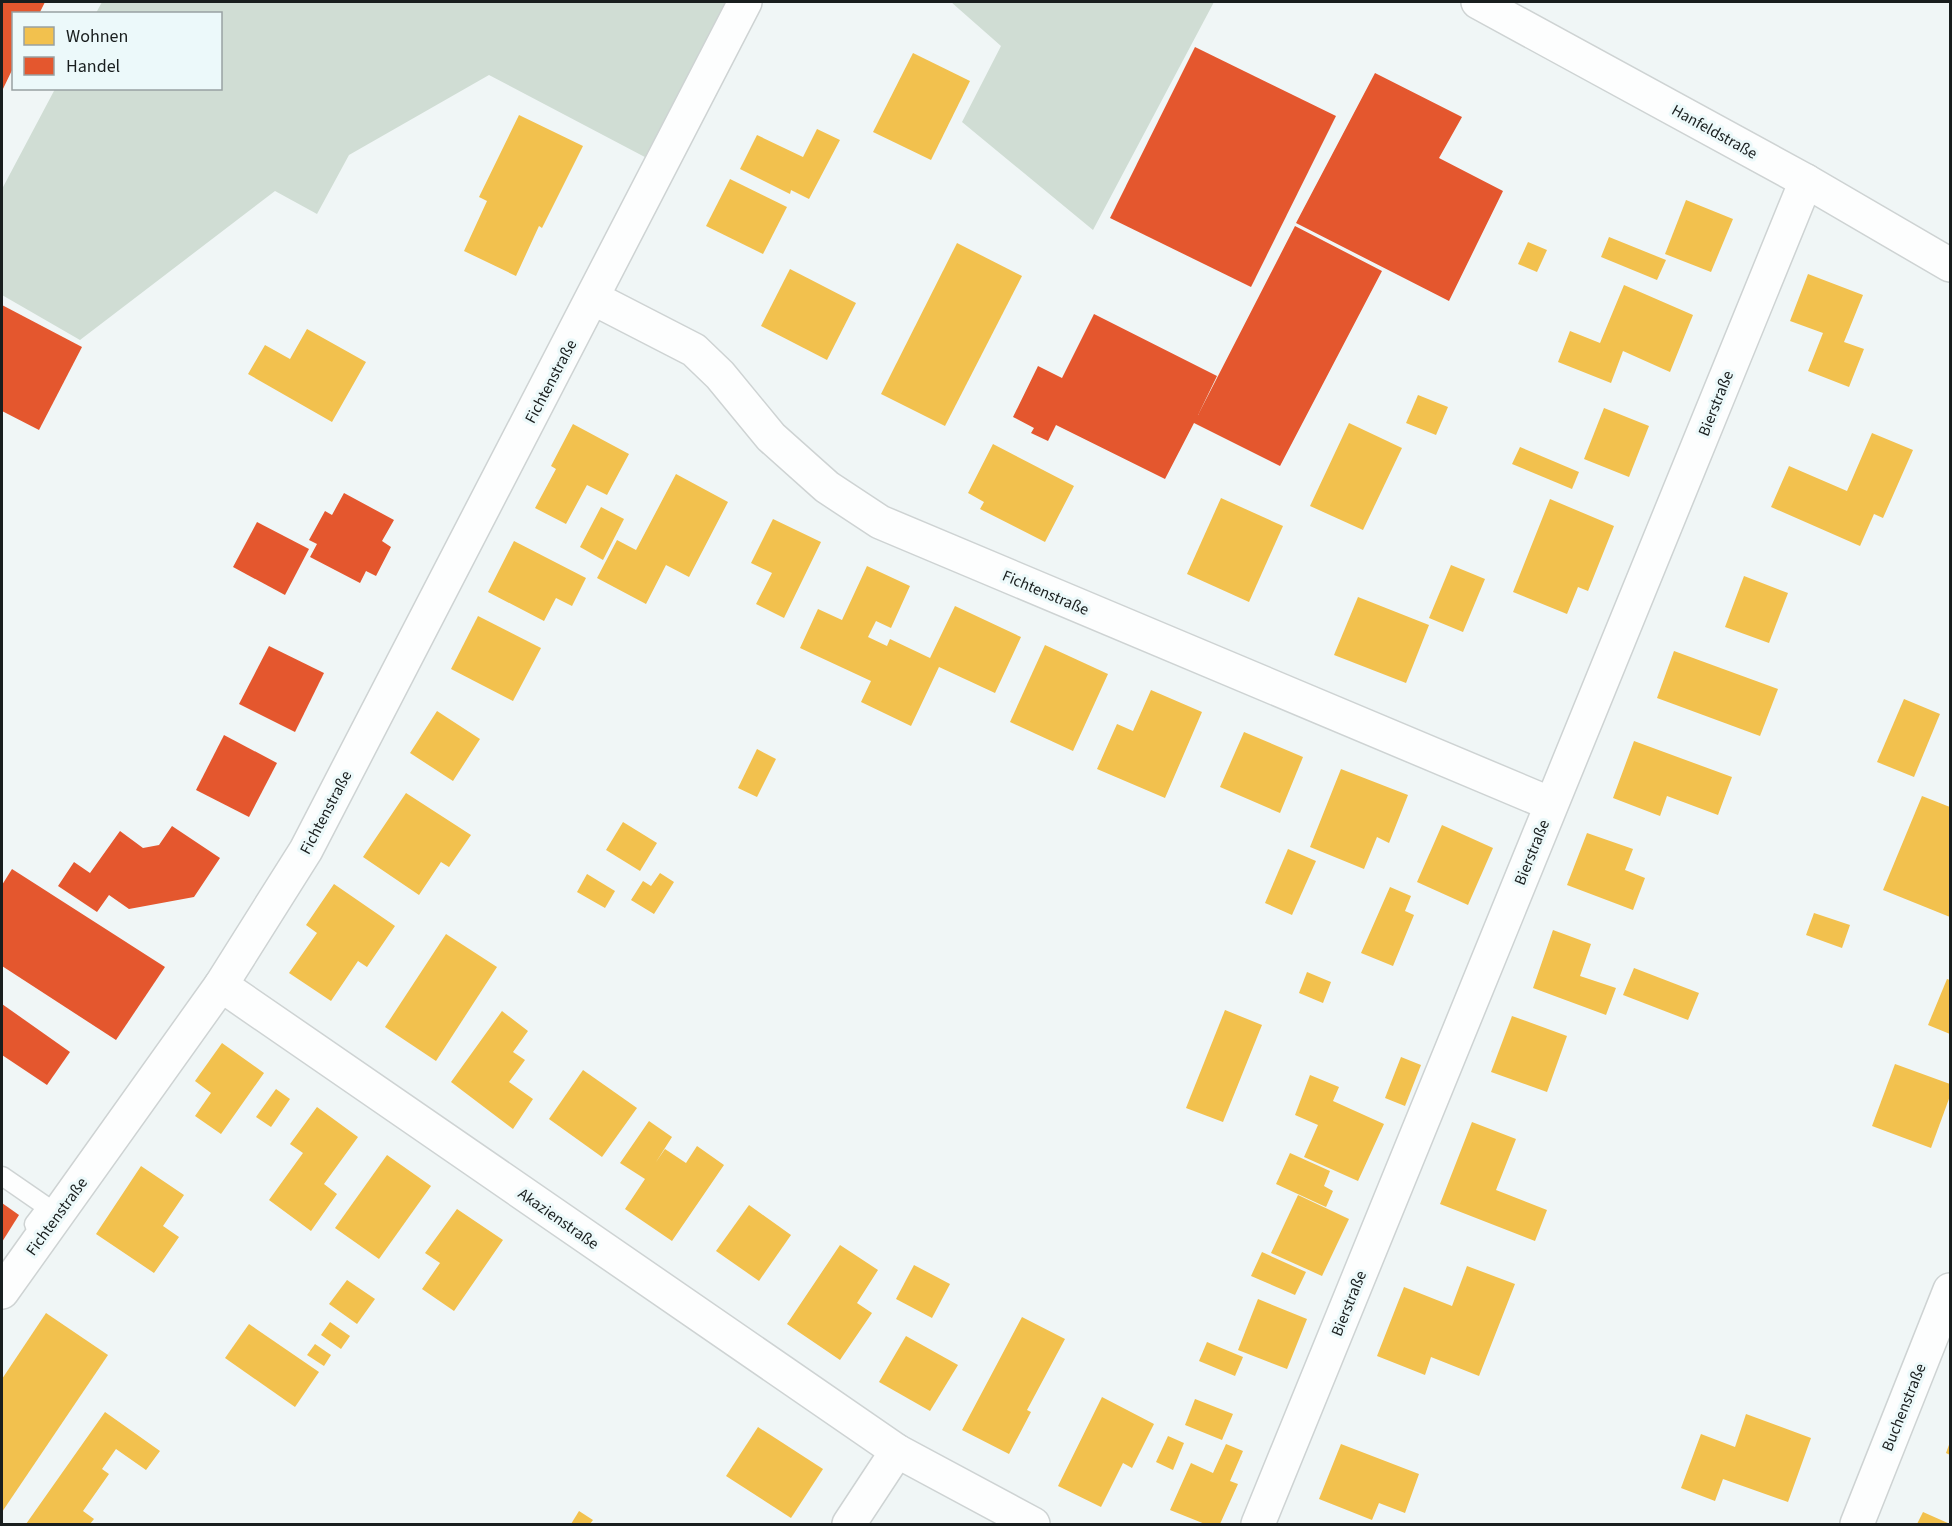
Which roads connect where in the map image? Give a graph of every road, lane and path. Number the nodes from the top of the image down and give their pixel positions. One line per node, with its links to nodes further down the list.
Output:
1 (746, 2): 5 (street, Fichtenstraße)
2 (1478, 2): 3 (street, Hanfeldstraße)
3 (1806, 181): 4 (street, Hanfeldstraße); 6 (street, Bierstraße)
4 (1950, 265)
5 (593, 298): 6 (street, Fichtenstraße); 7 (street, Fichtenstraße)
6 (1551, 804): 16 (street, Bierstraße)
7 (221, 985): 11 (street, Fichtenstraße); 13 (street, Akazienstraße)
8 (2, 1176): 9 (lane)
9 (2, 1270)
10 (1950, 1290): 12 (street, Buchenstraße)
11 (2, 1292)
12 (1938, 1352): 17 (street, Buchenstraße)
13 (897, 1451): 14 (street); 15 (street, Akazienstraße)
14 (849, 1524)
15 (1033, 1524)
16 (1258, 1524)
17 (1857, 1524)

